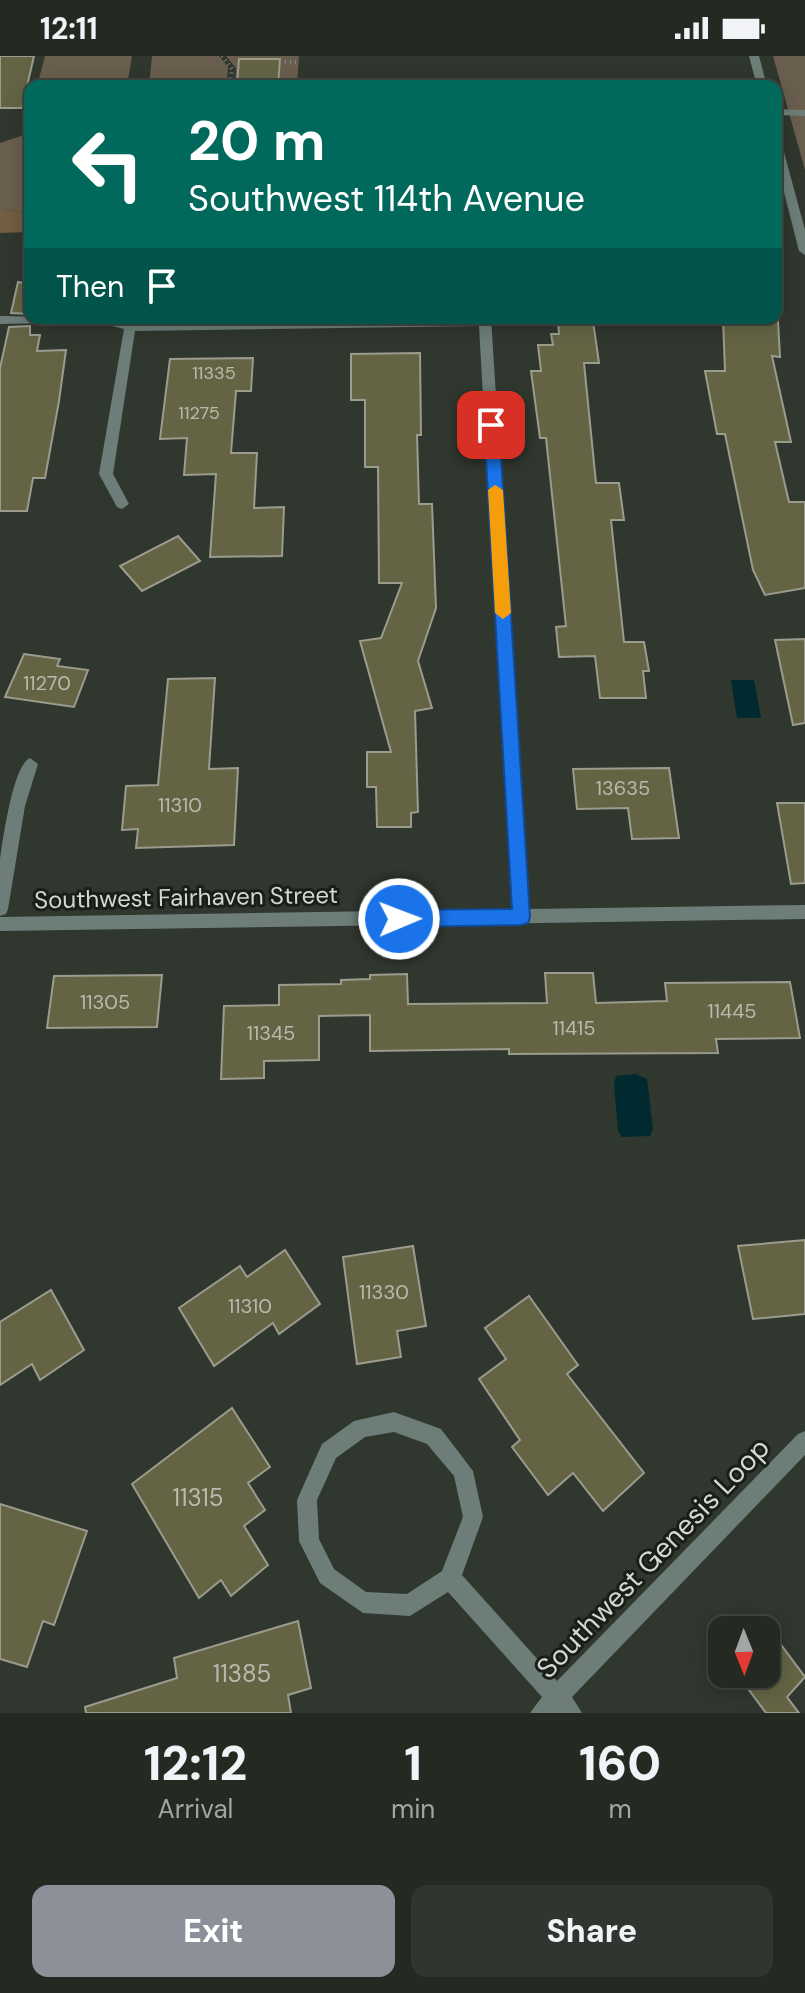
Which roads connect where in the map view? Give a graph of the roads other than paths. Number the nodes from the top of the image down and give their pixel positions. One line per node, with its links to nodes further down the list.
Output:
1 (754, 56): 2 (street)
2 (761, 80)
3 (782, 112): 4 (street)
4 (805, 113)
5 (782, 164): 6 (street)
6 (805, 251)
7 (0, 320): 8 (street)
8 (24, 320)
9 (119, 324): 12 (street)
10 (282, 324): 12 (street)
11 (485, 324): 17 (street)
12 (130, 327): 13 (street)
13 (122, 504)
14 (30, 764): 15 (street)
15 (0, 909)
16 (805, 912): 17 (street, Southwest Fairhaven Street)
17 (521, 917): 18 (street, Southwest Fairhaven Street)
18 (0, 924)
19 (805, 1441): 21 (street, Southwest Genesis Loop)
20 (450, 1578): 20 (street); 21 (street)
21 (556, 1708)

